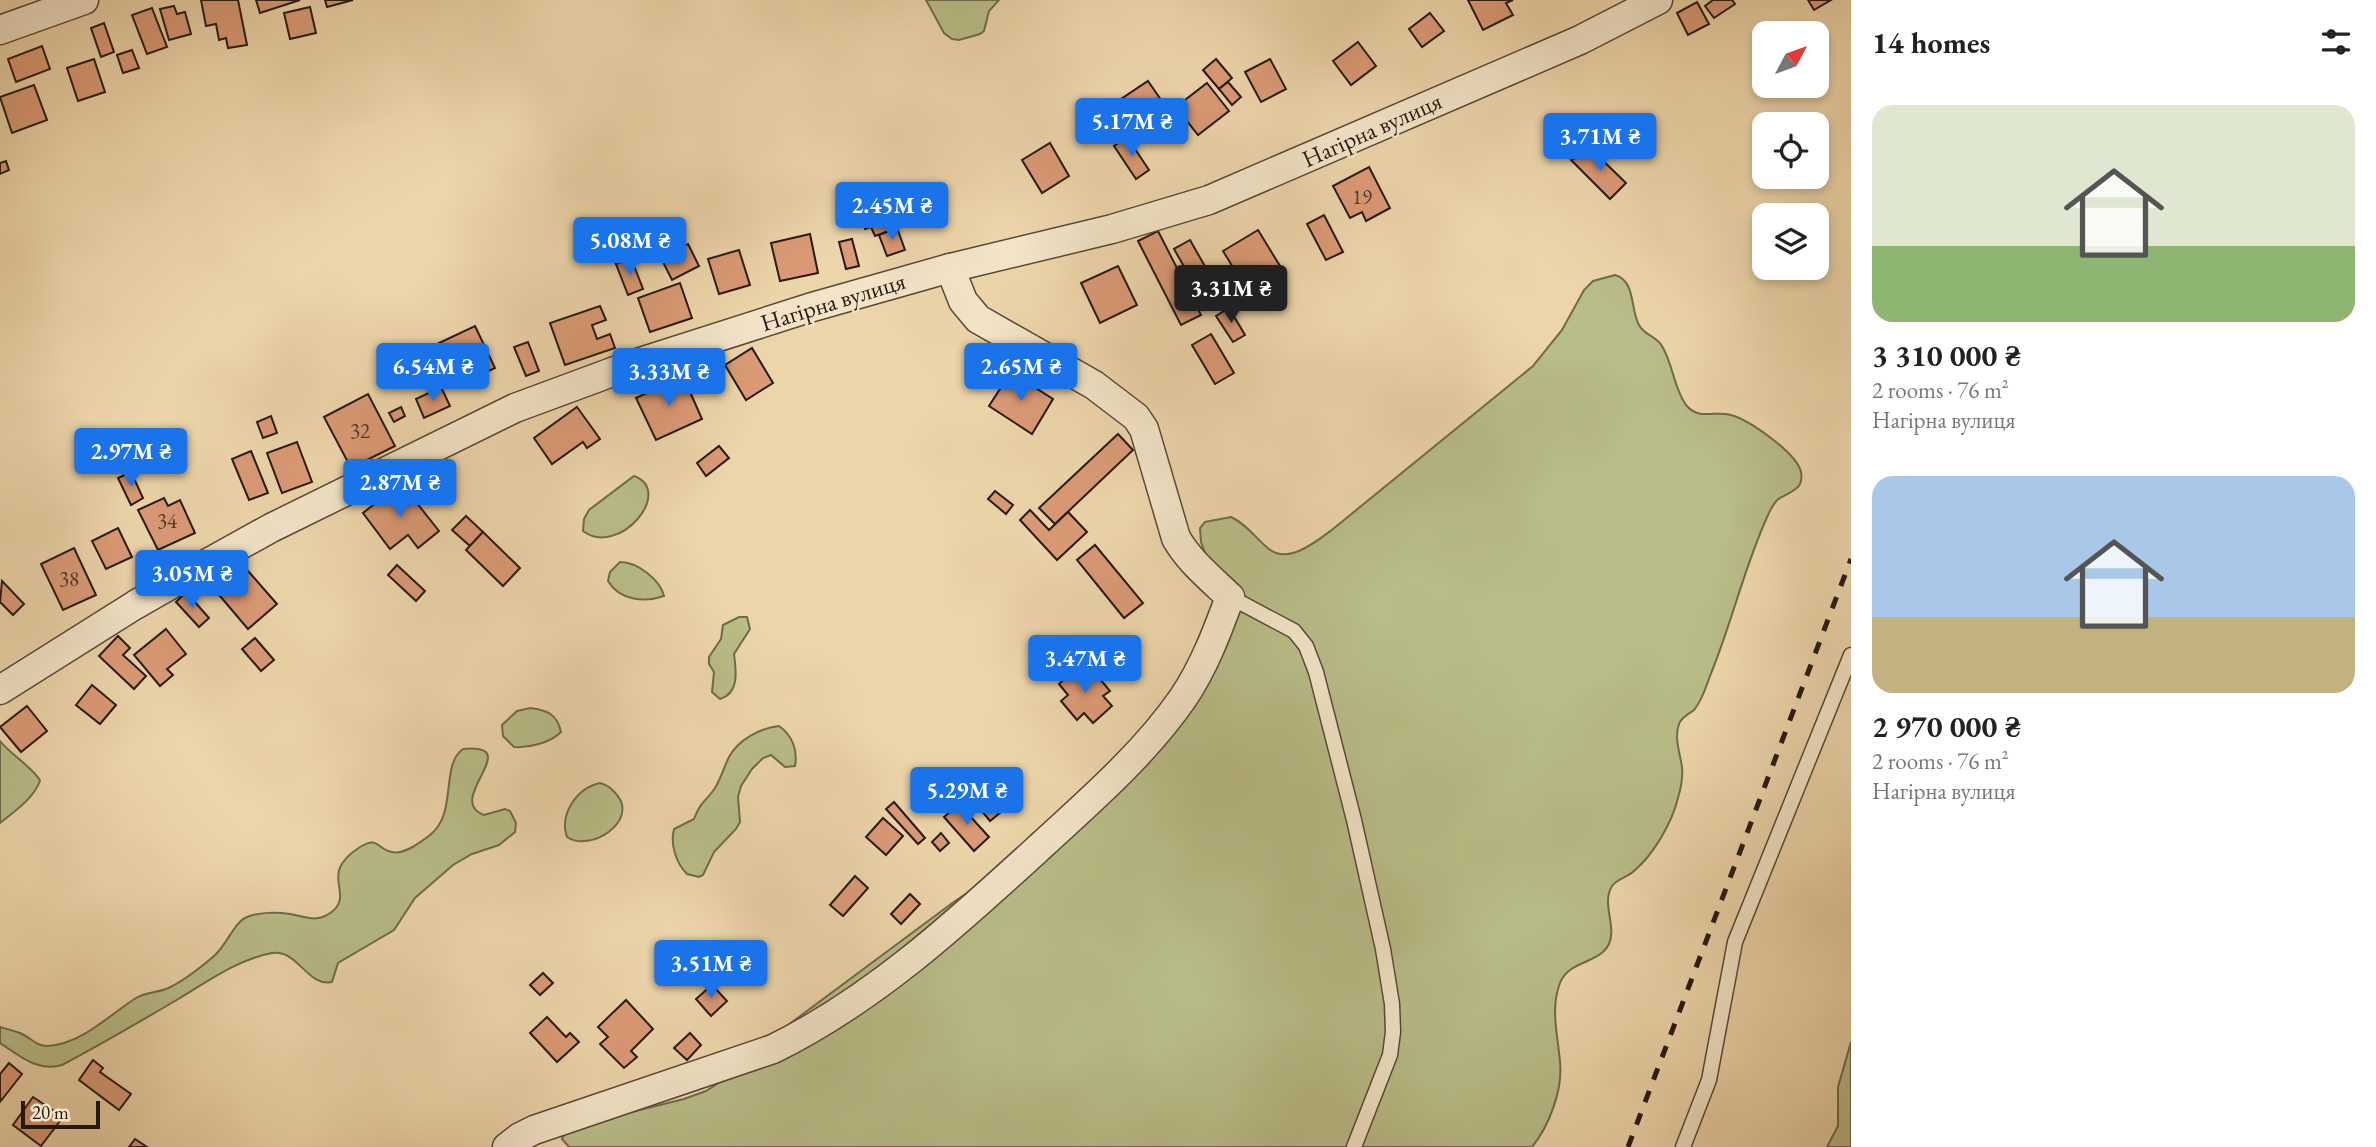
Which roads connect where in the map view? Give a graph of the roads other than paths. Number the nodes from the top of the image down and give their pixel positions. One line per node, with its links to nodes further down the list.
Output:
1 (84, 0): 3 (street)
2 (1658, 0): 4 (street, Нагірна вулиця)
3 (0, 30)
4 (950, 268): 5 (street); 7 (street, Нагірна вулиця)
5 (1230, 597): 8 (street); 9 (lane)
6 (1851, 655): 10 (lane)
7 (0, 690)
8 (507, 1147)
9 (1354, 1147)
10 (1683, 1147)

